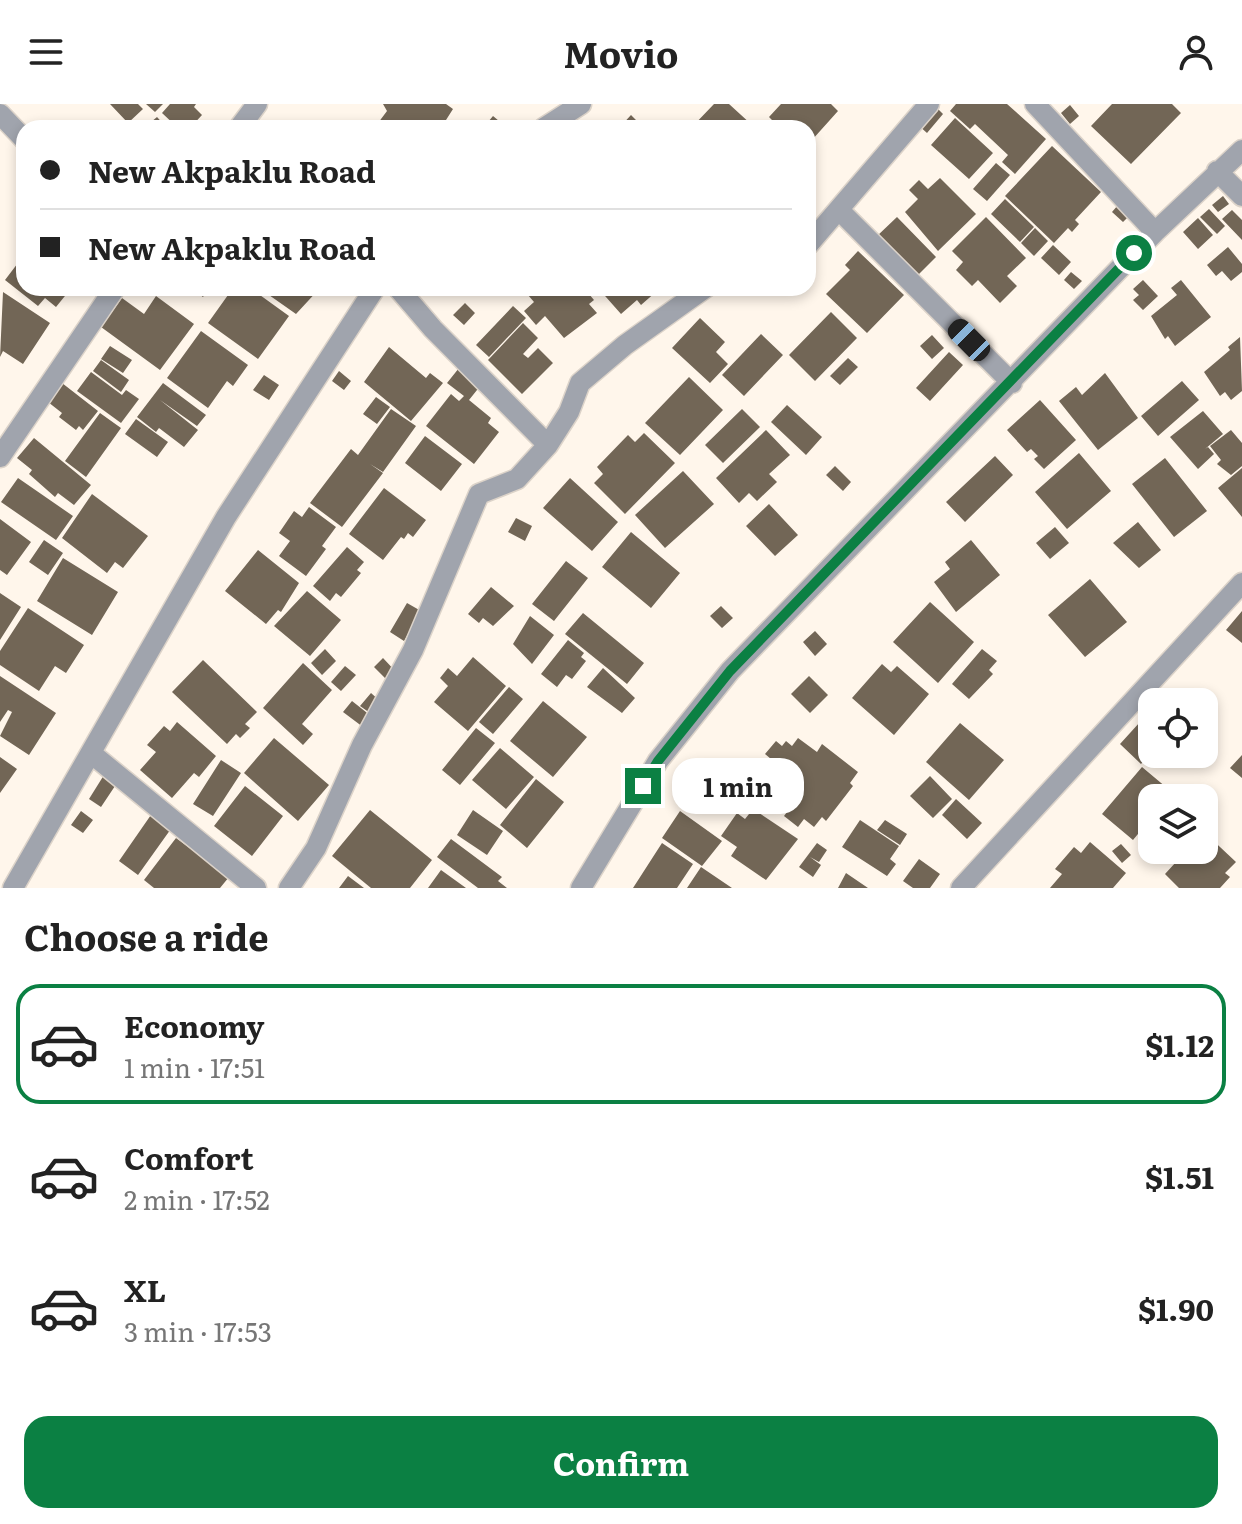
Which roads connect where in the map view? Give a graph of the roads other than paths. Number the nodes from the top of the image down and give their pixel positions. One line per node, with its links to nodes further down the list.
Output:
1 (581, 104): 5 (street)
2 (929, 104): 10 (street)
3 (1035, 104): 11 (street)
4 (0, 115): 6 (street)
5 (556, 120)
6 (16, 131)
7 (1242, 150): 8 (street)
8 (1217, 171): 9 (street); 11 (street)
9 (1242, 196)
10 (839, 210): 12 (street); 17 (street)
11 (1155, 232): 17 (street)
12 (816, 236)
13 (109, 296): 18 (street)
14 (365, 296): 21 (street)
15 (405, 296): 19 (street)
16 (694, 296): 19 (street)
17 (1012, 383): 25 (street)
18 (3, 442)
19 (548, 445): 24 (street)
20 (1242, 583): 26 (street)
21 (92, 754): 22 (street); 23 (street)
22 (13, 888)
23 (256, 888)
24 (289, 888)
25 (581, 888)
26 (961, 888)

